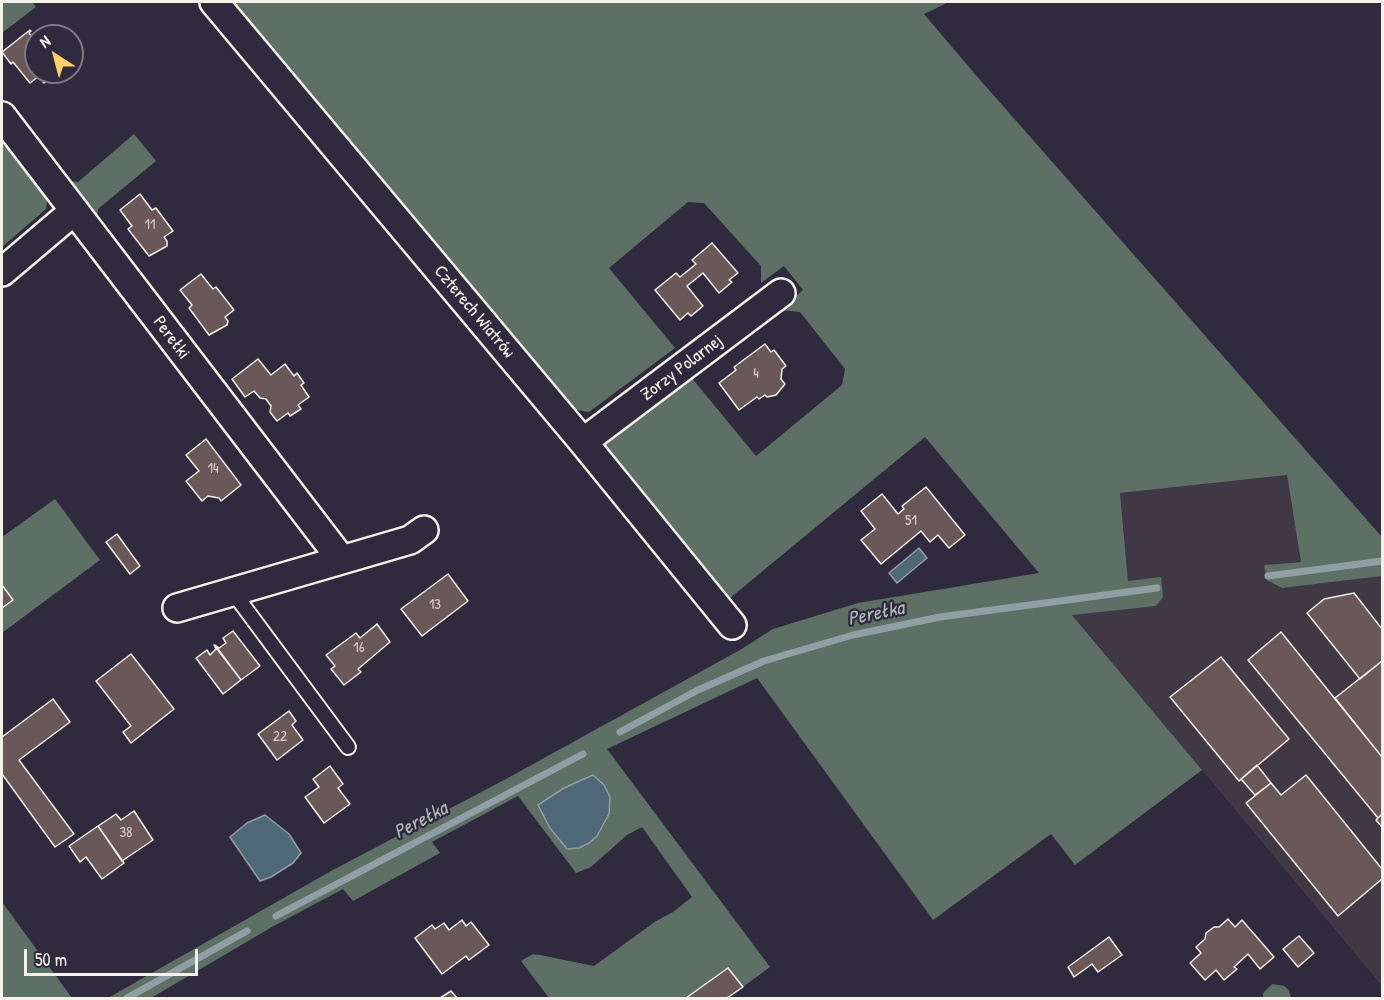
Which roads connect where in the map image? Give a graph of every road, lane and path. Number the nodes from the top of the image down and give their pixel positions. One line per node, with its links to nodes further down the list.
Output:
1 (214, 2): 6 (street, Czterech Wiatrów)
2 (2, 116): 3 (street, Perełki)
3 (74, 211): 4 (street); 8 (street, Perełki)
4 (2, 272)
5 (781, 293): 6 (street, Zorzy Polarnej)
6 (583, 442): 11 (street, Czterech Wiatrów)
7 (424, 531): 8 (street)
8 (341, 559): 9 (street)
9 (234, 592): 10 (street); 12 (lane)
10 (177, 608)
11 (732, 625)
12 (348, 747)

